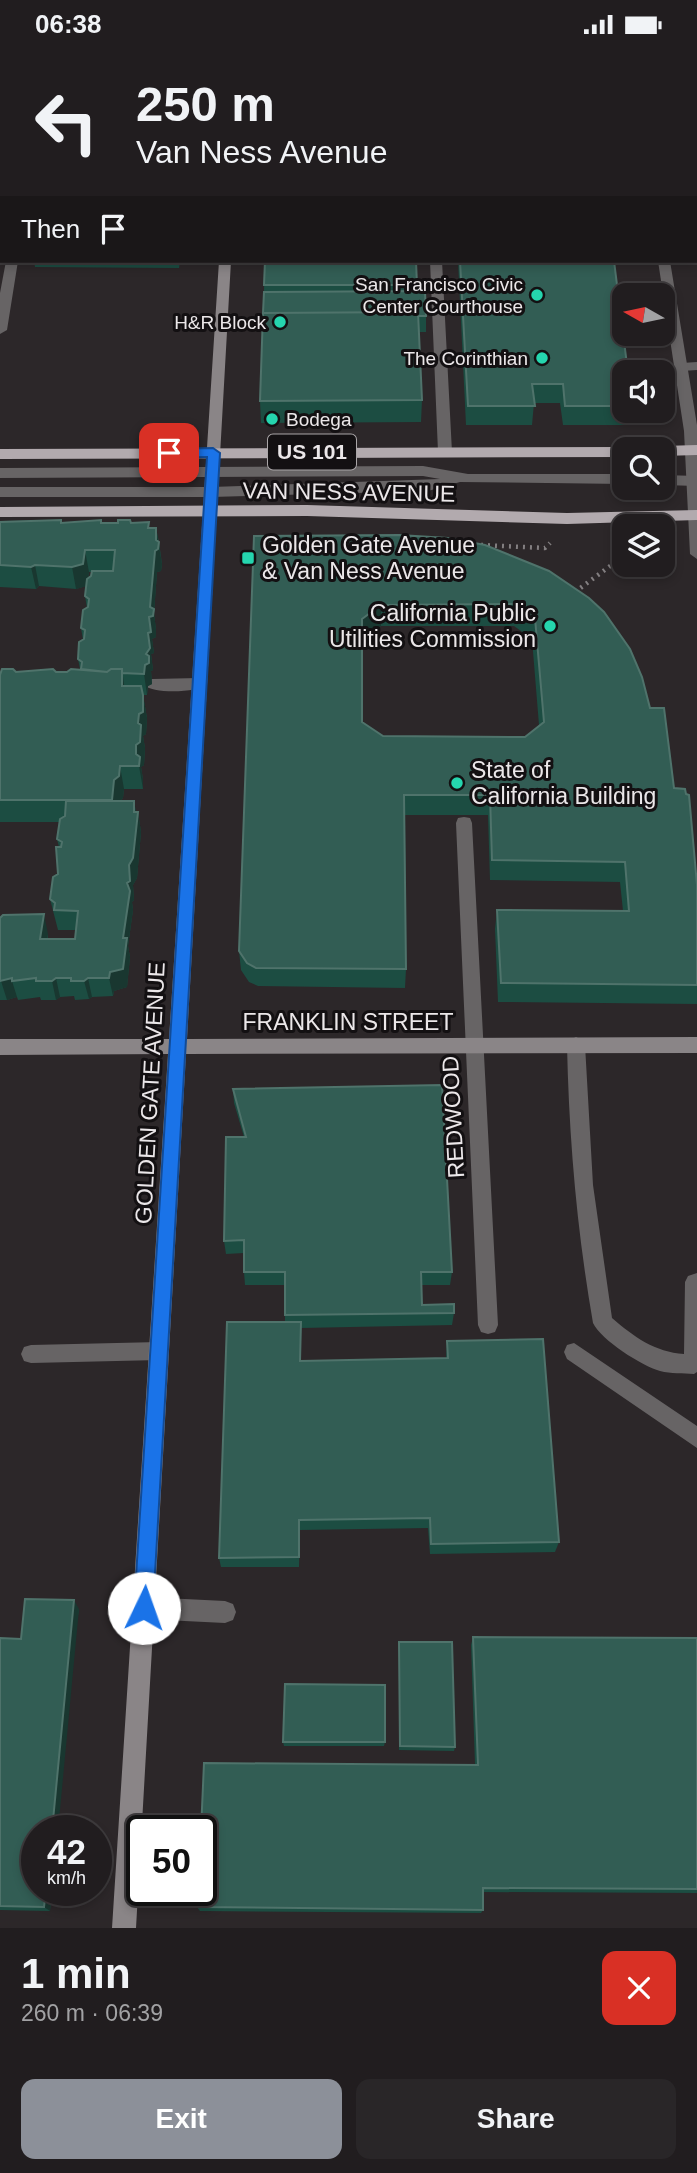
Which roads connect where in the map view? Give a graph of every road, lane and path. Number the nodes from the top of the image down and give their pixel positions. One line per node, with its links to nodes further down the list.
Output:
1 (12, 263): 5 (street)
2 (225, 263): 12 (main road, GOLDEN GATE AVENUE)
3 (436, 263): 10 (street)
4 (664, 263): 6 (street)
5 (0, 330)
6 (682, 366): 7 (street); 8 (street)
7 (697, 366)
8 (695, 450): 9 (highway); 19 (street)
9 (675, 451)
10 (445, 452): 11 (highway, VAN NESS AVENUE / US 101); 12 (highway, VAN NESS AVENUE / US 101)
11 (612, 452)
12 (213, 453): 13 (highway, VAN NESS AVENUE / US 101); 14 (main road, GOLDEN GATE AVENUE)
13 (0, 454)
14 (212, 472): 15 (street); 16 (street); 21 (main road, GOLDEN GATE AVENUE)
15 (0, 473)
16 (468, 479): 17 (street); 21 (street)
17 (612, 479)
18 (675, 480): 19 (street)
19 (695, 481): 24 (street)
20 (0, 492): 21 (street)
21 (211, 492): 23 (main road, GOLDEN GATE AVENUE)
22 (0, 512): 23 (highway, VAN NESS AVENUE)
23 (209, 512): 24 (highway, VAN NESS AVENUE); 31 (main road, GOLDEN GATE AVENUE)
24 (695, 515): 27 (street)
25 (551, 542): 26 (path)
26 (475, 545)
27 (697, 554)
28 (612, 565): 29 (path)
29 (568, 599)
30 (152, 684): 31 (street)
31 (199, 684): 37 (main road, GOLDEN GATE AVENUE)
32 (464, 823): 35 (street, REDWOOD)
33 (576, 1045): 34 (main road, FRANKLIN STREET); 35 (main road, FRANKLIN STREET); 38 (street)
34 (697, 1045)
35 (474, 1046): 37 (main road, FRANKLIN STREET); 39 (street, REDWOOD)
36 (0, 1047): 37 (main road, FRANKLIN STREET)
37 (177, 1047): 40 (main road, GOLDEN GATE AVENUE)
38 (697, 1282)
39 (488, 1325)
40 (159, 1351): 42 (street); 44 (main road, GOLDEN GATE AVENUE)
41 (574, 1352): 43 (street)
42 (31, 1354)
43 (697, 1438)
44 (144, 1608): 45 (street); 46 (main road, GOLDEN GATE AVENUE)
45 (225, 1612)
46 (124, 1928)

